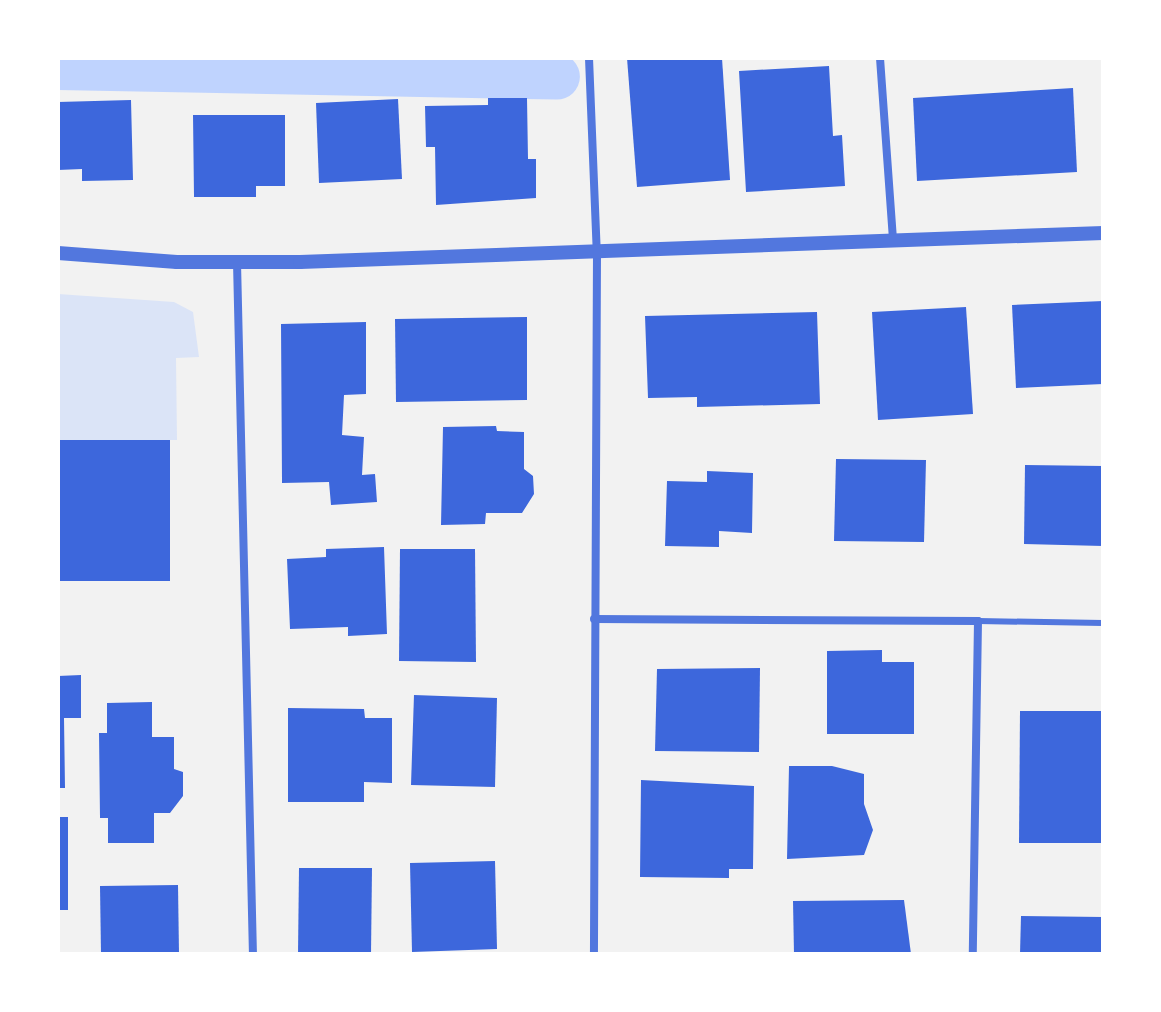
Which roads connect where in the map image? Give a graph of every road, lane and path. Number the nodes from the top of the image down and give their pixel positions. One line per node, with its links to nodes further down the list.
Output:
1 (589, 58): 6 (street)
2 (880, 58): 4 (street)
3 (1103, 233): 4 (street)
4 (893, 240): 6 (street)
5 (58, 253): 7 (street)
6 (597, 254): 7 (street); 8 (street)
7 (237, 262): 11 (street)
8 (594, 619): 9 (street); 12 (street)
9 (978, 621): 10 (lane); 13 (street)
10 (1103, 623)
11 (253, 954)
12 (594, 954)
13 (973, 954)

